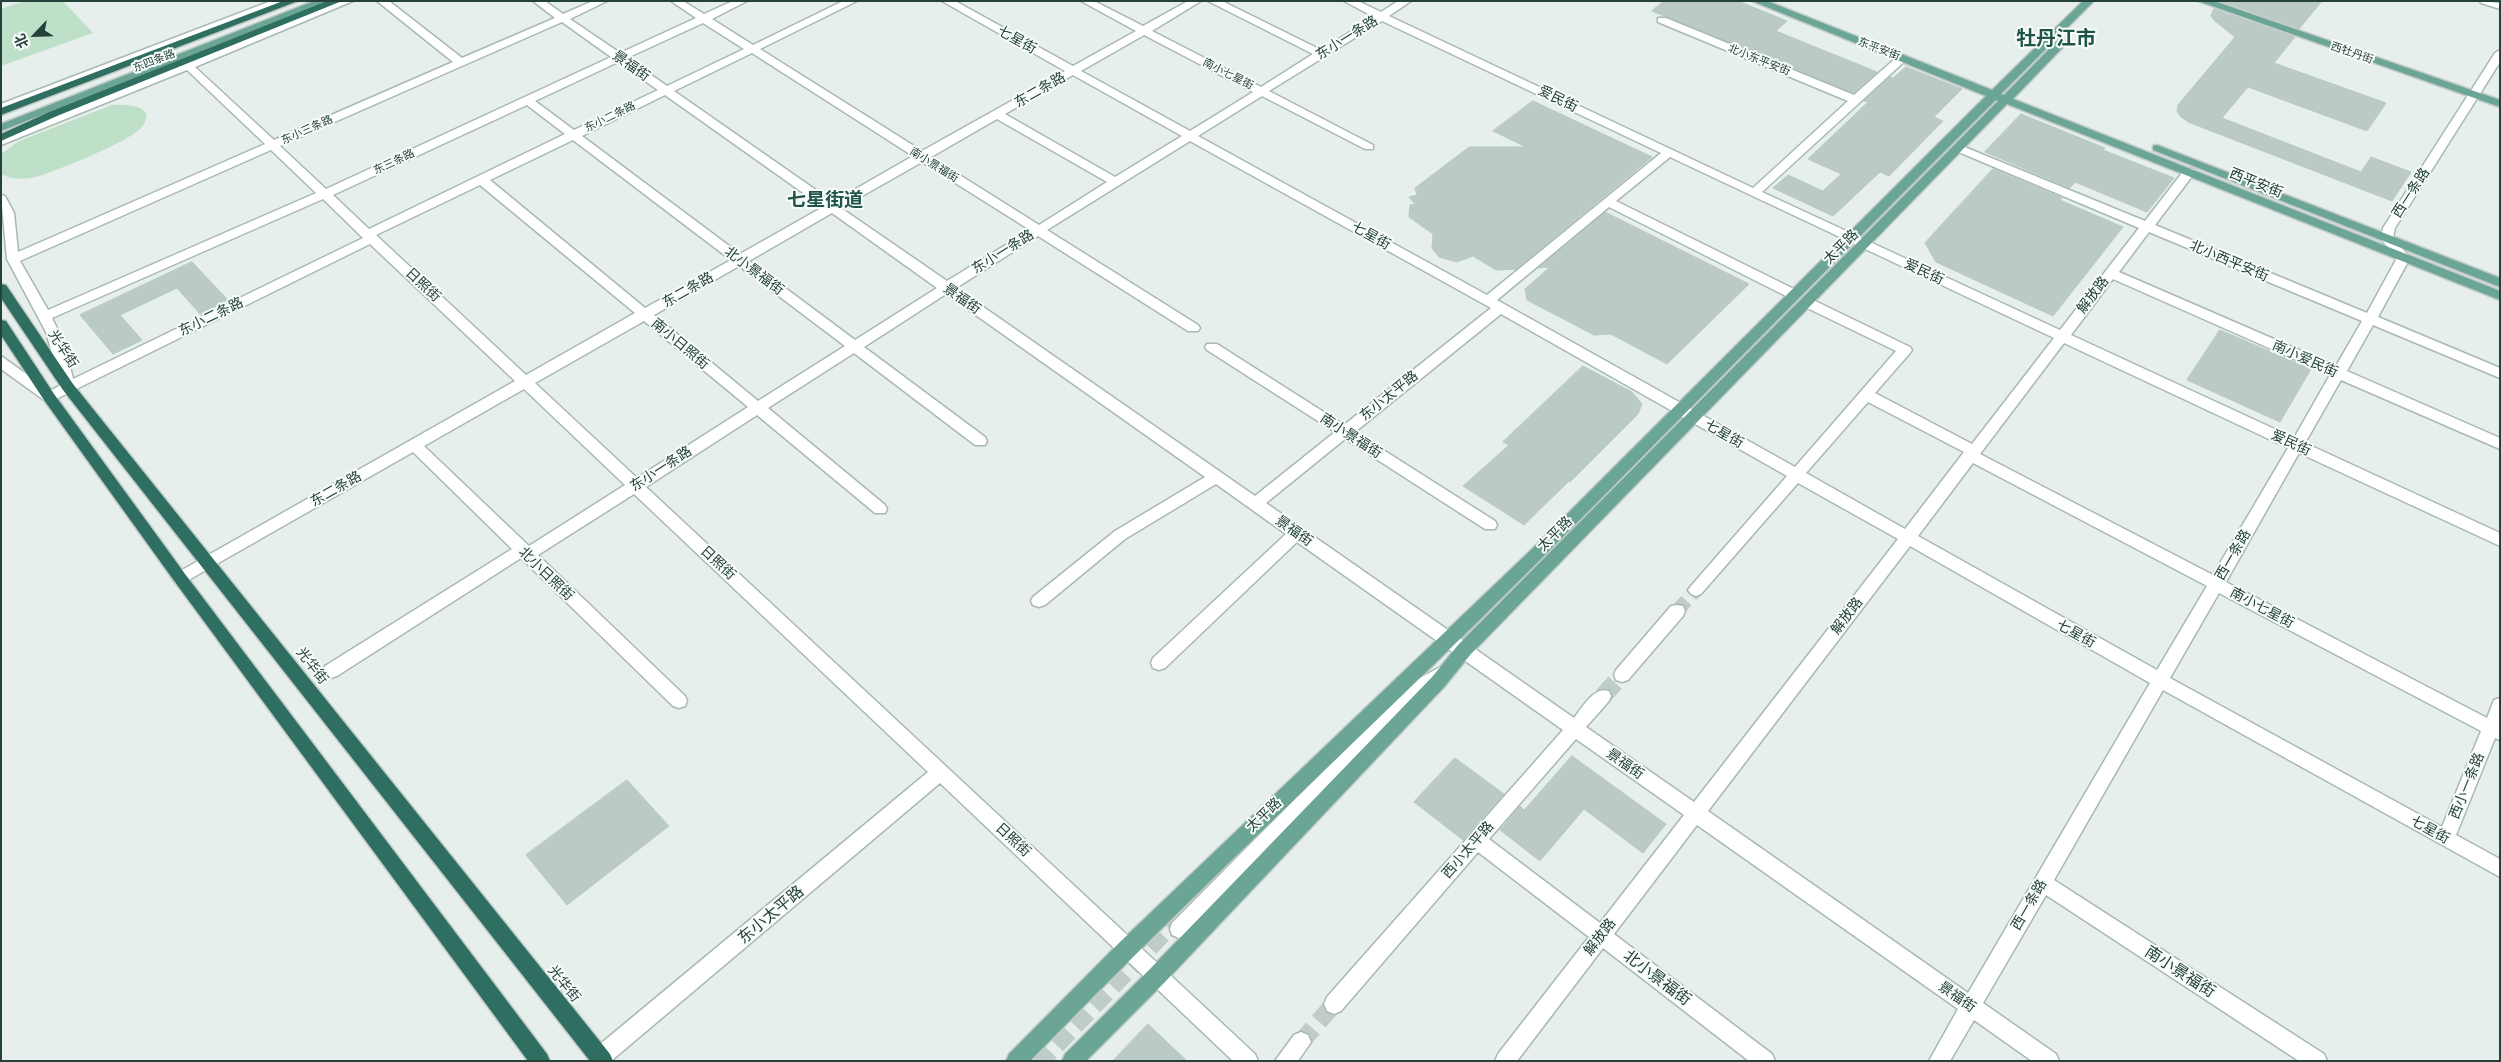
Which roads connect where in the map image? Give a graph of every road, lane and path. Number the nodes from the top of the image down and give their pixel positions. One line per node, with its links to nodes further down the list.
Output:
1 (281, 1): 46 (street)
2 (293, 1): 46 (highway)
3 (307, 1): 47 (main road, 东四条路)
4 (324, 1): 47 (main road)
5 (337, 1): 53 (highway)
6 (348, 1): 37 (street)
7 (382, 1): 36 (street)
8 (538, 1): 27 (street, 景福街)
9 (602, 1): 27 (street, 东小三条路)
10 (676, 1): 28 (street, 南小景福街)
11 (742, 1): 28 (street, 东三条路)
12 (852, 1): 31 (street, 东小二条路)
13 (947, 1): 38 (street, 七星街)
14 (1086, 1): 30 (street, 南小七星街)
15 (1196, 1): 30 (street, 东二条路)
16 (1213, 1): 33 (street)
17 (1349, 1): 26 (street, 爱民街)
18 (1406, 1): 26 (street, 东小一条路)
19 (1757, 1): 35 (main road, 东平安街)
20 (1782, 1): 41 (main road, 东平安街)
21 (2089, 1): 41 (main road, 太平路)
22 (2101, 1): 41 (main road, 太平路)
23 (2203, 1): 42 (main road, 西牡丹街)
24 (2485, 1): 25 (street)
25 (2500, 6)
26 (1382, 17): 33 (street, 东小一条路); 58 (street, 爱民街)
27 (563, 18): 34 (street, 景福街); 36 (street, 东小三条路)
28 (704, 19): 31 (street, 南小景福街); 34 (street, 东三条路)
29 (1662, 20): 44 (street, 北小东平安街)
30 (1144, 31): 38 (street, 东二条路); 40 (street, 南小七星街)
31 (752, 49): 39 (street, 东小二条路); 59 (street, 南小景福街)
32 (2500, 53): 42 (street, 西一条路)
33 (1321, 54): 40 (street, 东小一条路)
34 (619, 58): 39 (street, 景福街); 43 (street, 东三条路)
35 (1902, 58): 41 (main road, 东平安街); 44 (street)
36 (461, 63): 55 (street, 东小三条路)
37 (187, 65): 54 (street); 55 (street, 日照街)
38 (1073, 71): 48 (street, 东二条路); 52 (street, 七星街)
39 (666, 91): 51 (street, 东小二条路); 67 (street, 景福街)
40 (1261, 92): 52 (street, 东小一条路); 56 (street, 南小七星街)
41 (2003, 94): 57 (main road, 太平路); 60 (main road, 西平安街); 71 (main road, 西平安街); 72 (main road, 太平路)
42 (2474, 95): 45 (main road, 西牡丹街); 71 (street, 西一条路)
43 (528, 100): 51 (street, 北小景福街); 64 (street, 东三条路)
44 (1856, 100): 63 (street)
45 (2500, 104)
46 (1, 110)
47 (30, 113): 49 (highway); 50 (highway)
48 (997, 114): 59 (street, 东二条路); 62 (street)
49 (1, 120)
50 (1, 129)
51 (574, 135): 61 (street, 东小二条路); 75 (street, 北小景福街)
52 (1191, 135): 62 (street, 东小一条路); 83 (street, 七星街)
53 (1, 138)
54 (1, 142)
55 (273, 144): 64 (street, 日照街); 74 (street, 东小三条路)
56 (1369, 148)
57 (1958, 148): 68 (street, 北小西平安街); 72 (main road, 太平路)
58 (1669, 152): 63 (street, 爱民街); 66 (street, 东小太平路)
59 (922, 157): 67 (street, 东二条路); 69 (street, 南小景福街)
60 (2189, 172): 68 (street, 解放路); 73 (main road, 西平安街)
61 (481, 179): 70 (street, 东小二条路); 84 (street, 南小日照街)
62 (1115, 182): 69 (street, 东小一条路)
63 (1754, 193): 72 (street, 爱民街)
64 (325, 194): 70 (street, 日照街); 85 (street, 东三条路)
65 (1, 199): 74 (street)
66 (1608, 202): 82 (street); 83 (street, 东小太平路)
67 (832, 208): 75 (street, 东二条路); 79 (street, 景福街)
68 (2146, 226): 76 (street, 解放路); 86 (street, 北小西平安街)
69 (1038, 230): 79 (street, 东小一条路); 87 (street, 南小景福街)
70 (370, 236): 95 (street, 日照街); 96 (street, 东小二条路)
71 (2387, 239): 73 (street); 78 (main road, 西平安街)
72 (1856, 241): 82 (main road, 太平路); 89 (street, 爱民街)
73 (2404, 258): 81 (main road, 西平安街); 86 (street, 西一条路)
74 (13, 259): 85 (street)
75 (740, 260): 84 (street, 东二条路); 90 (street, 北小景福街)
76 (2110, 274): 89 (street, 解放路); 94 (street, 南小爱民街)
77 (1, 281): 80 (highway, 光华街)
78 (2500, 283)
79 (946, 288): 90 (street, 东小一条路); 108 (street, 景福街)
80 (4, 291): 96 (highway, 光华街)
81 (2500, 296)
82 (1800, 298): 97 (street); 100 (main road, 太平路)
83 (1494, 304): 100 (street, 七星街); 101 (street, 东小太平路)
84 (644, 314): 95 (street, 东二条路); 99 (street, 南小日照街)
85 (44, 317): 96 (street)
86 (2370, 319): 93 (street, 北小西平安街); 94 (street, 西一条路)
87 (1193, 328)
88 (4, 330): 98 (highway)
89 (2062, 336): 105 (street, 爱民街); 106 (street, 解放路)
90 (854, 346): 99 (street, 东小一条路); 102 (street, 北小景福街)
91 (1212, 347): 101 (street, 南小景福街)
92 (1, 361): 98 (street)
93 (2500, 373)
94 (2338, 374): 103 (street, 南小爱民街); 105 (street, 西一条路)
95 (526, 382): 104 (street, 东二条路); 109 (street, 日照街)
96 (68, 387): 98 (street, 东小二条路); 117 (highway, 光华街)
97 (1867, 395): 106 (street, 南小七星街); 107 (street)
98 (49, 397): 118 (highway)
99 (758, 408): 109 (street, 东小一条路); 111 (street, 南小日照街)
100 (1686, 412): 107 (street, 七星街); 123 (main road, 太平路); 124 (main road, 太平路)
101 (1345, 432): 110 (street, 东小太平路); 112 (street, 南小景福街)
102 (980, 441)
103 (2500, 444)
104 (414, 445): 116 (street, 北小日照街); 117 (street, 东二条路)
105 (2296, 446): 115 (street, 爱民街); 119 (street, 西一条路)
106 (1972, 453): 114 (street, 解放路); 119 (street, 南小七星街)
107 (1797, 476): 114 (street, 七星街); 120 (street)
108 (1216, 477): 110 (street, 景福街); 121 (street)
109 (636, 486): 116 (street, 东小一条路); 136 (street, 日照街)
110 (1255, 504): 113 (street, 景福街)
111 (880, 509)
112 (1490, 525)
113 (1296, 533): 123 (street, 景福街); 126 (street)
114 (1907, 538): 130 (street, 七星街); 137 (street, 解放路)
115 (2500, 540)
116 (524, 553): 128 (street, 东小一条路); 132 (street, 北小日照街)
117 (208, 562): 118 (street, 东二条路); 148 (highway, 光华街)
118 (180, 578): 149 (highway)
119 (2216, 584): 130 (street, 西一条路); 135 (street, 南小七星街)
120 (1696, 590)
121 (1039, 601)
122 (1678, 611): 129 (street)
123 (1448, 640): 124 (street, 景福街); 125 (main road, 太平路)
124 (1464, 650): 127 (main road, 太平路); 134 (street, 景福街)
125 (1430, 655): 127 (street); 143 (main road, 太平路)
126 (1159, 663)
127 (1449, 669): 144 (main road, 太平路)
128 (331, 671)
129 (1622, 675)
130 (2160, 680): 138 (street, 七星街); 141 (street, 西一条路)
131 (1603, 696): 134 (street, 西小太平路)
132 (679, 701)
133 (2500, 705): 135 (street, 西小一条路)
134 (1574, 728): 137 (street, 景福街); 139 (street, 西小太平路)
135 (2495, 731): 138 (street, 西小一条路)
136 (941, 772): 143 (street, 日照街); 148 (street, 东小太平路)
137 (1695, 813): 142 (street, 解放路); 146 (street, 景福街)
138 (2446, 839): 140 (street, 七星街)
139 (1477, 840): 142 (street, 北小景福街); 145 (street, 西小太平路)
140 (2500, 869)
141 (2042, 882): 146 (street, 西一条路); 158 (street, 南小景福街)
142 (1601, 936): 154 (street, 解放路); 155 (street, 北小景福街)
143 (1127, 948): 144 (street, 日照街); 150 (main road, 太平路)
144 (1157, 976): 151 (main road, 太平路); 152 (street, 日照街)
145 (1334, 1004)
146 (1970, 1006): 156 (street, 西一条路); 157 (street, 景福街)
147 (1301, 1042): 153 (street)
148 (601, 1059)
149 (540, 1061)
150 (1016, 1061)
151 (1072, 1061)
152 (1248, 1061)
153 (1285, 1061)
154 (1505, 1061)
155 (1765, 1061)
156 (1939, 1061)
157 (2049, 1061)
158 (2317, 1061)

